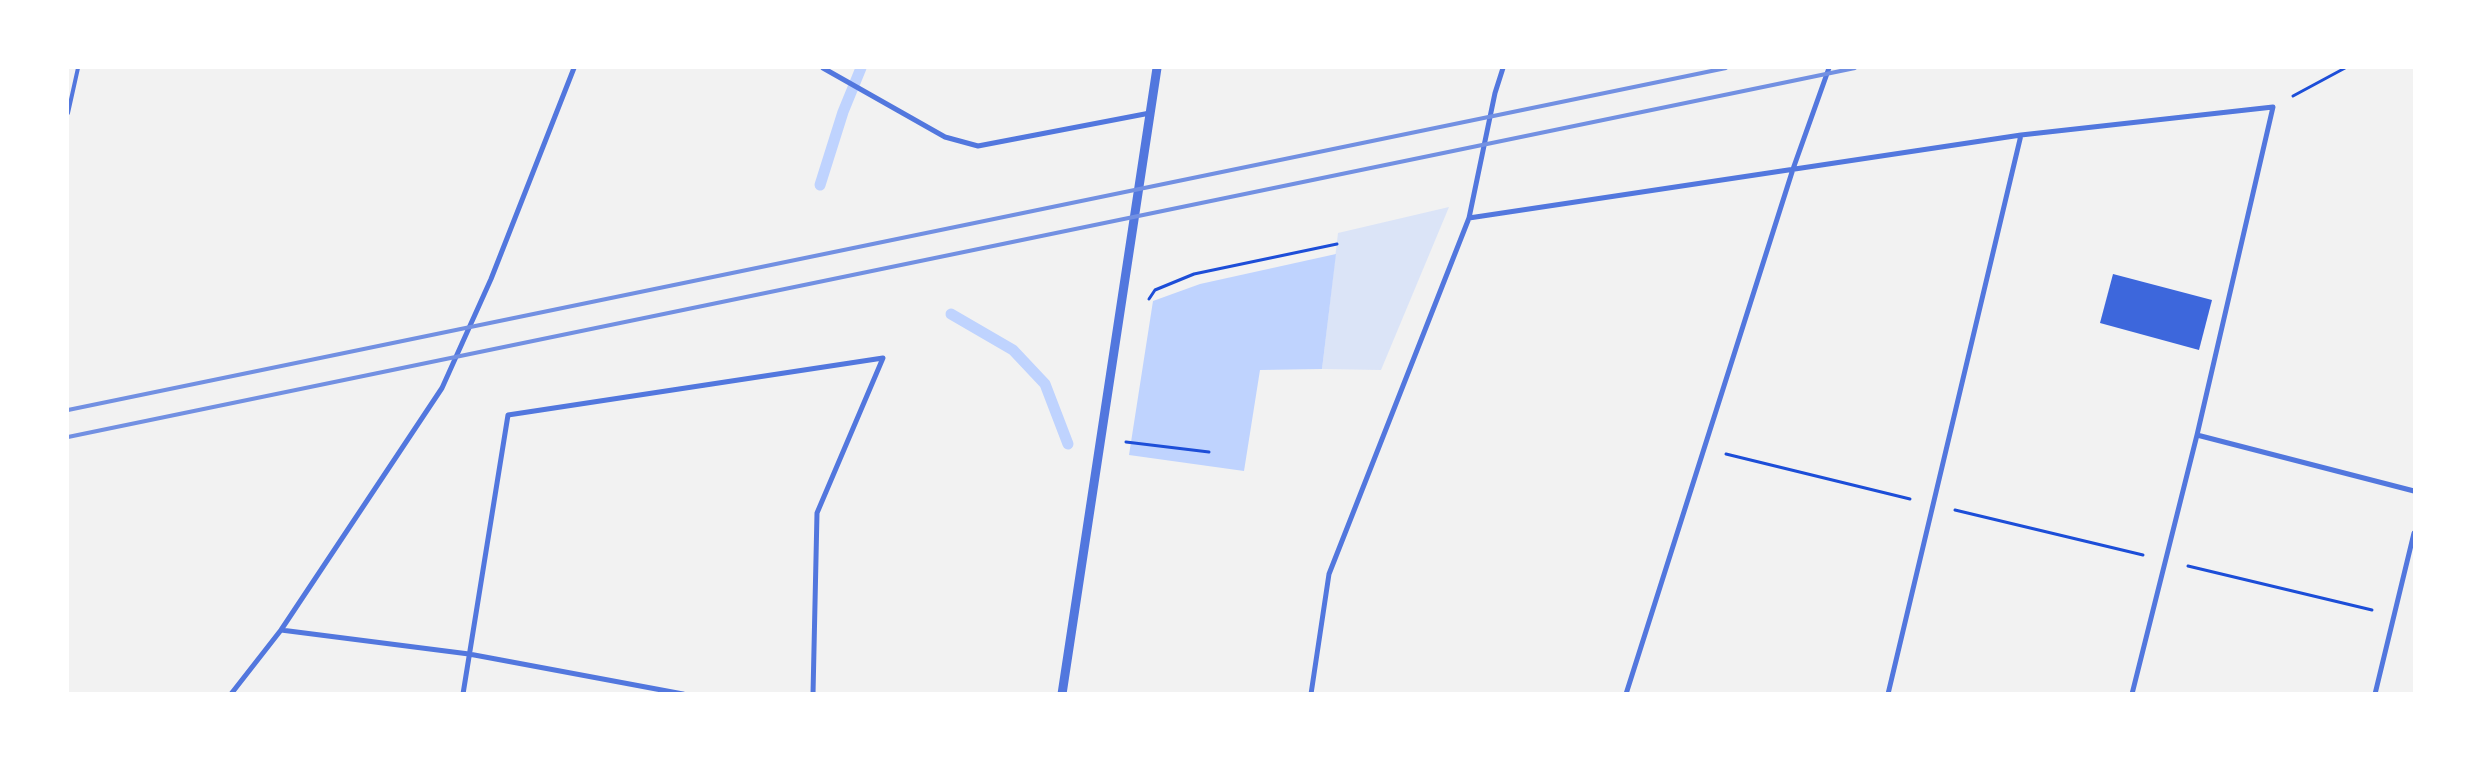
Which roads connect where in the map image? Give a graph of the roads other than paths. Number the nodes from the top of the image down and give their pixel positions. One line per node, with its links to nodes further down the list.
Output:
1 (78, 68): 7 (lane)
2 (574, 68): 15 (street)
3 (823, 68): 8 (street)
4 (1157, 68): 8 (street)
5 (1503, 68): 11 (street)
6 (1829, 68): 10 (street)
7 (68, 113)
8 (1150, 113): 21 (street)
9 (2021, 135): 10 (street); 12 (street); 24 (street)
10 (1793, 169): 11 (street); 23 (street)
11 (1469, 218): 22 (street)
12 (2197, 435): 13 (street); 25 (street)
13 (2414, 492)
14 (2414, 533): 26 (street)
15 (282, 630): 16 (street); 17 (street)
16 (469, 654): 18 (street); 19 (street); 20 (street)
17 (231, 694)
18 (463, 694)
19 (683, 694)
20 (813, 694)
21 (1062, 694)
22 (1311, 694)
23 (1626, 694)
24 (1888, 694)
25 (2132, 694)
26 (2375, 694)

